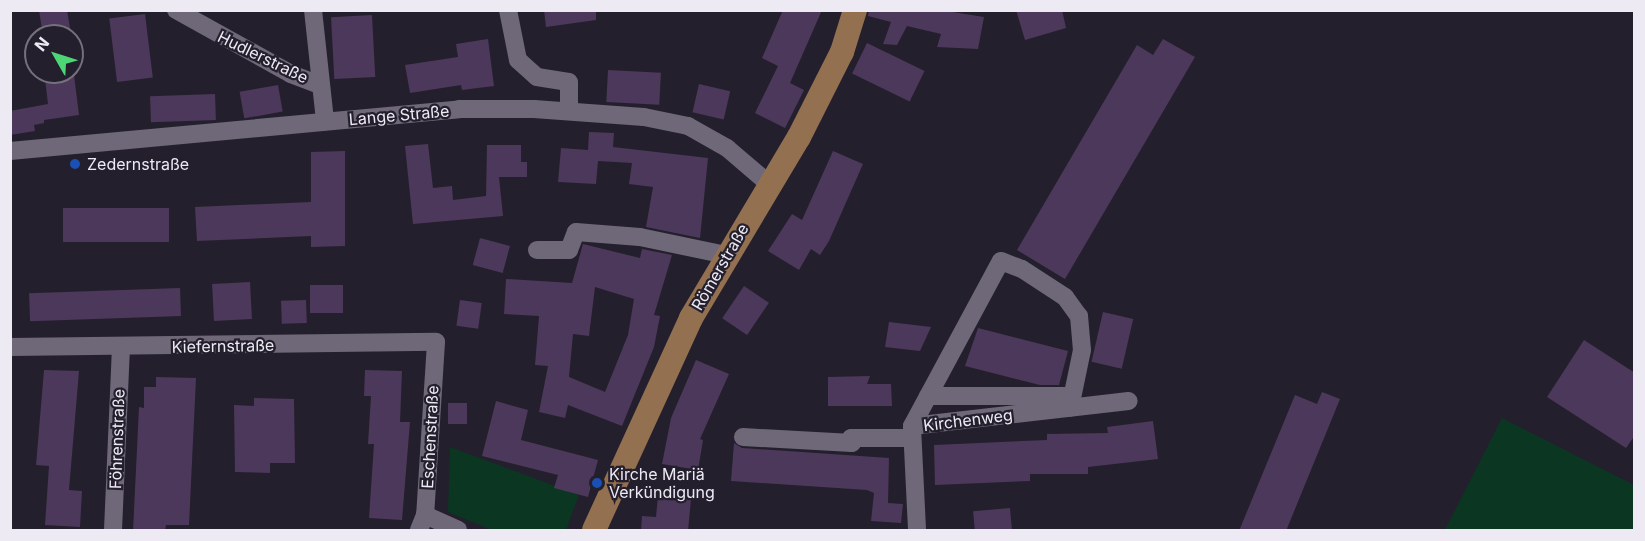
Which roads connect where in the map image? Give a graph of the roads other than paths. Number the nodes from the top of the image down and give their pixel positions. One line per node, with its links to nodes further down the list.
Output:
1 (176, 10): 5 (street, Hudlerstraße)
2 (313, 10): 5 (street)
3 (508, 10): 6 (street)
4 (855, 10): 9 (main road, Römerstraße)
5 (320, 85): 7 (street)
6 (569, 111): 7 (street, Lange Straße); 9 (street, Lange Straße)
7 (324, 121): 8 (street, Lange Straße)
8 (10, 151)
9 (768, 183): 11 (main road, Römerstraße)
10 (537, 250): 11 (street)
11 (726, 255): 23 (main road, Römerstraße)
12 (436, 342): 14 (street, Kiefernstraße); 20 (street, Eschenstraße)
13 (10, 347): 14 (street, Kiefernstraße)
14 (121, 348): 21 (street, Föhrenstraße)
15 (928, 396): 16 (street); 16 (street); 18 (street)
16 (1071, 402): 17 (street, Kirchenweg); 18 (street, Kirchenweg)
17 (1129, 402)
18 (912, 432): 19 (street); 24 (street, Kirchenweg)
19 (743, 437)
20 (422, 523): 22 (street)
21 (113, 531)
22 (458, 531)
23 (594, 531)
24 (917, 531)

